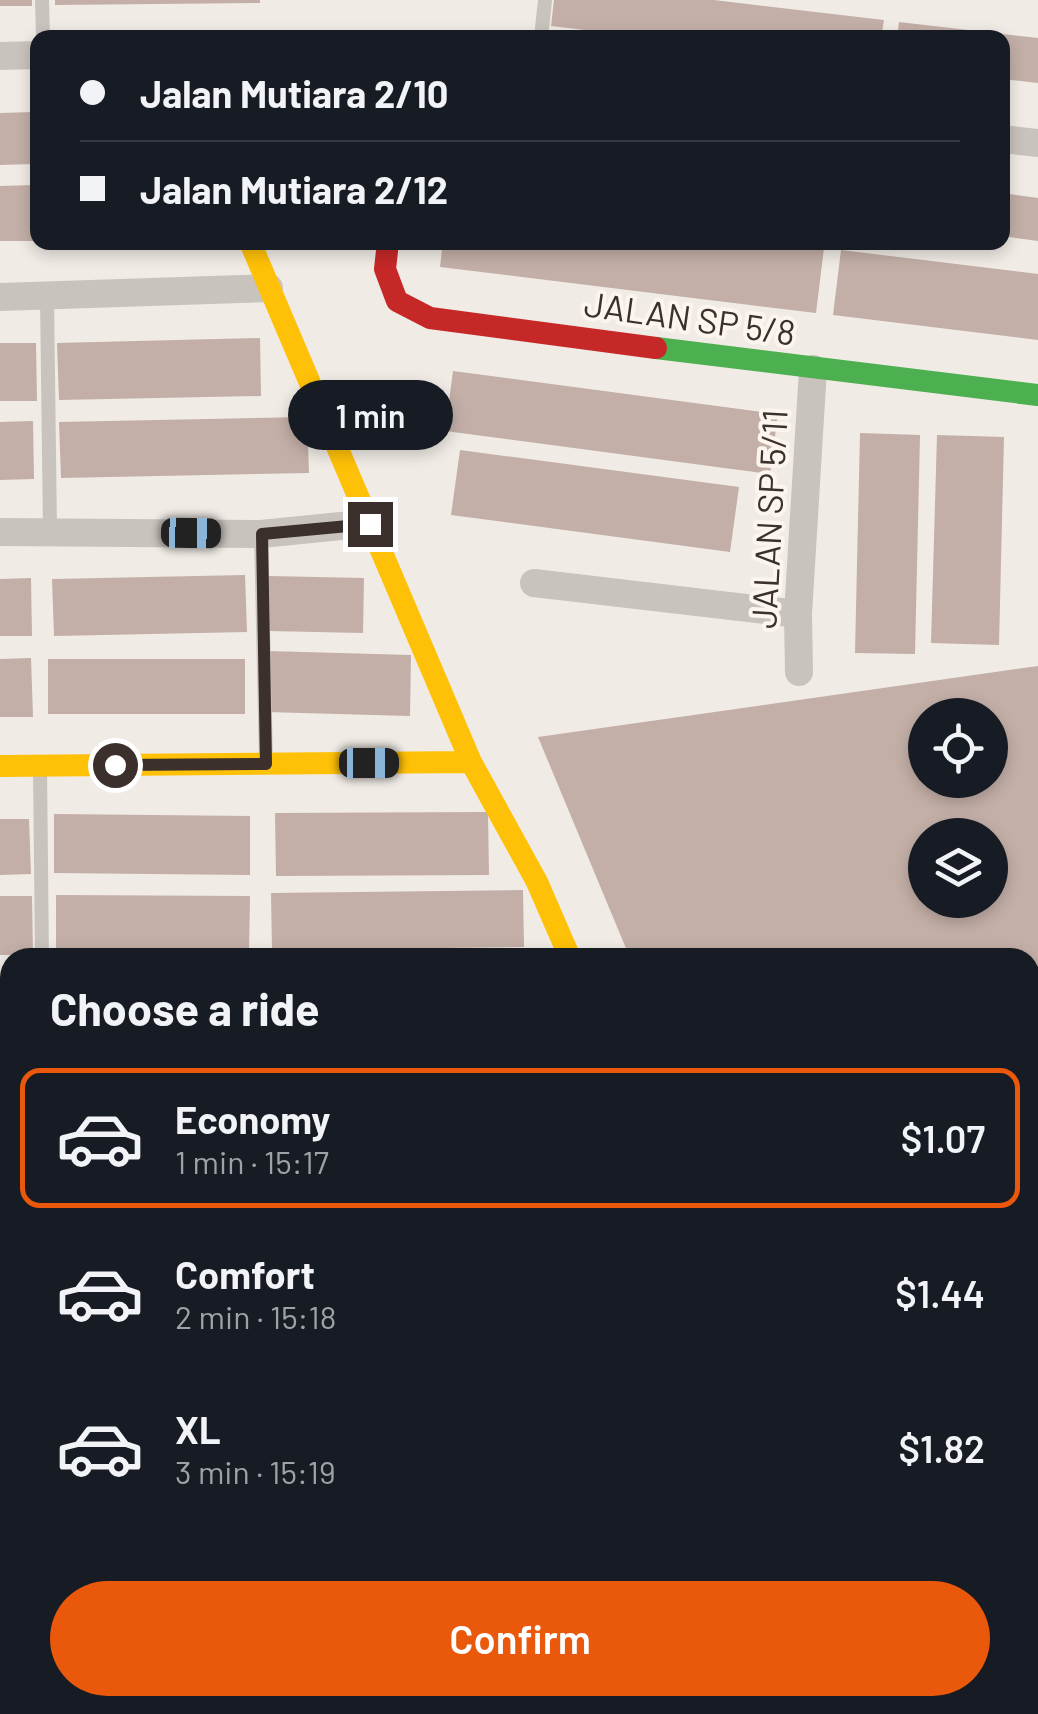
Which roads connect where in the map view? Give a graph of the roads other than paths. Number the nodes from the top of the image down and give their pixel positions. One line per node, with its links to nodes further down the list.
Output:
1 (42, 0): 3 (lane)
2 (545, 0): 4 (lane)
3 (42, 30)
4 (542, 30)
5 (30, 55): 6 (street)
6 (0, 56)
7 (1010, 140): 8 (street)
8 (1038, 144)
9 (253, 250): 11 (street)
10 (387, 250): 14 (street, JALAN SP 5/8)
11 (269, 288): 13 (street); 16 (street)
12 (0, 297): 13 (street)
13 (47, 298): 17 (lane)
14 (813, 369): 15 (street, JALAN SP 5/8); 21 (street, JALAN SP 5/11)
15 (1038, 395)
16 (370, 524): 19 (street); 23 (street)
17 (50, 530): 18 (street); 19 (street)
18 (0, 532)
19 (262, 534): 24 (lane)
20 (534, 583): 21 (street)
21 (798, 614): 22 (street, JALAN SP 5/11)
22 (798, 672)
23 (471, 762): 24 (street); 28 (street)
24 (266, 764): 26 (street)
25 (0, 766): 26 (street)
26 (40, 766): 27 (lane)
27 (42, 948)
28 (566, 948)

